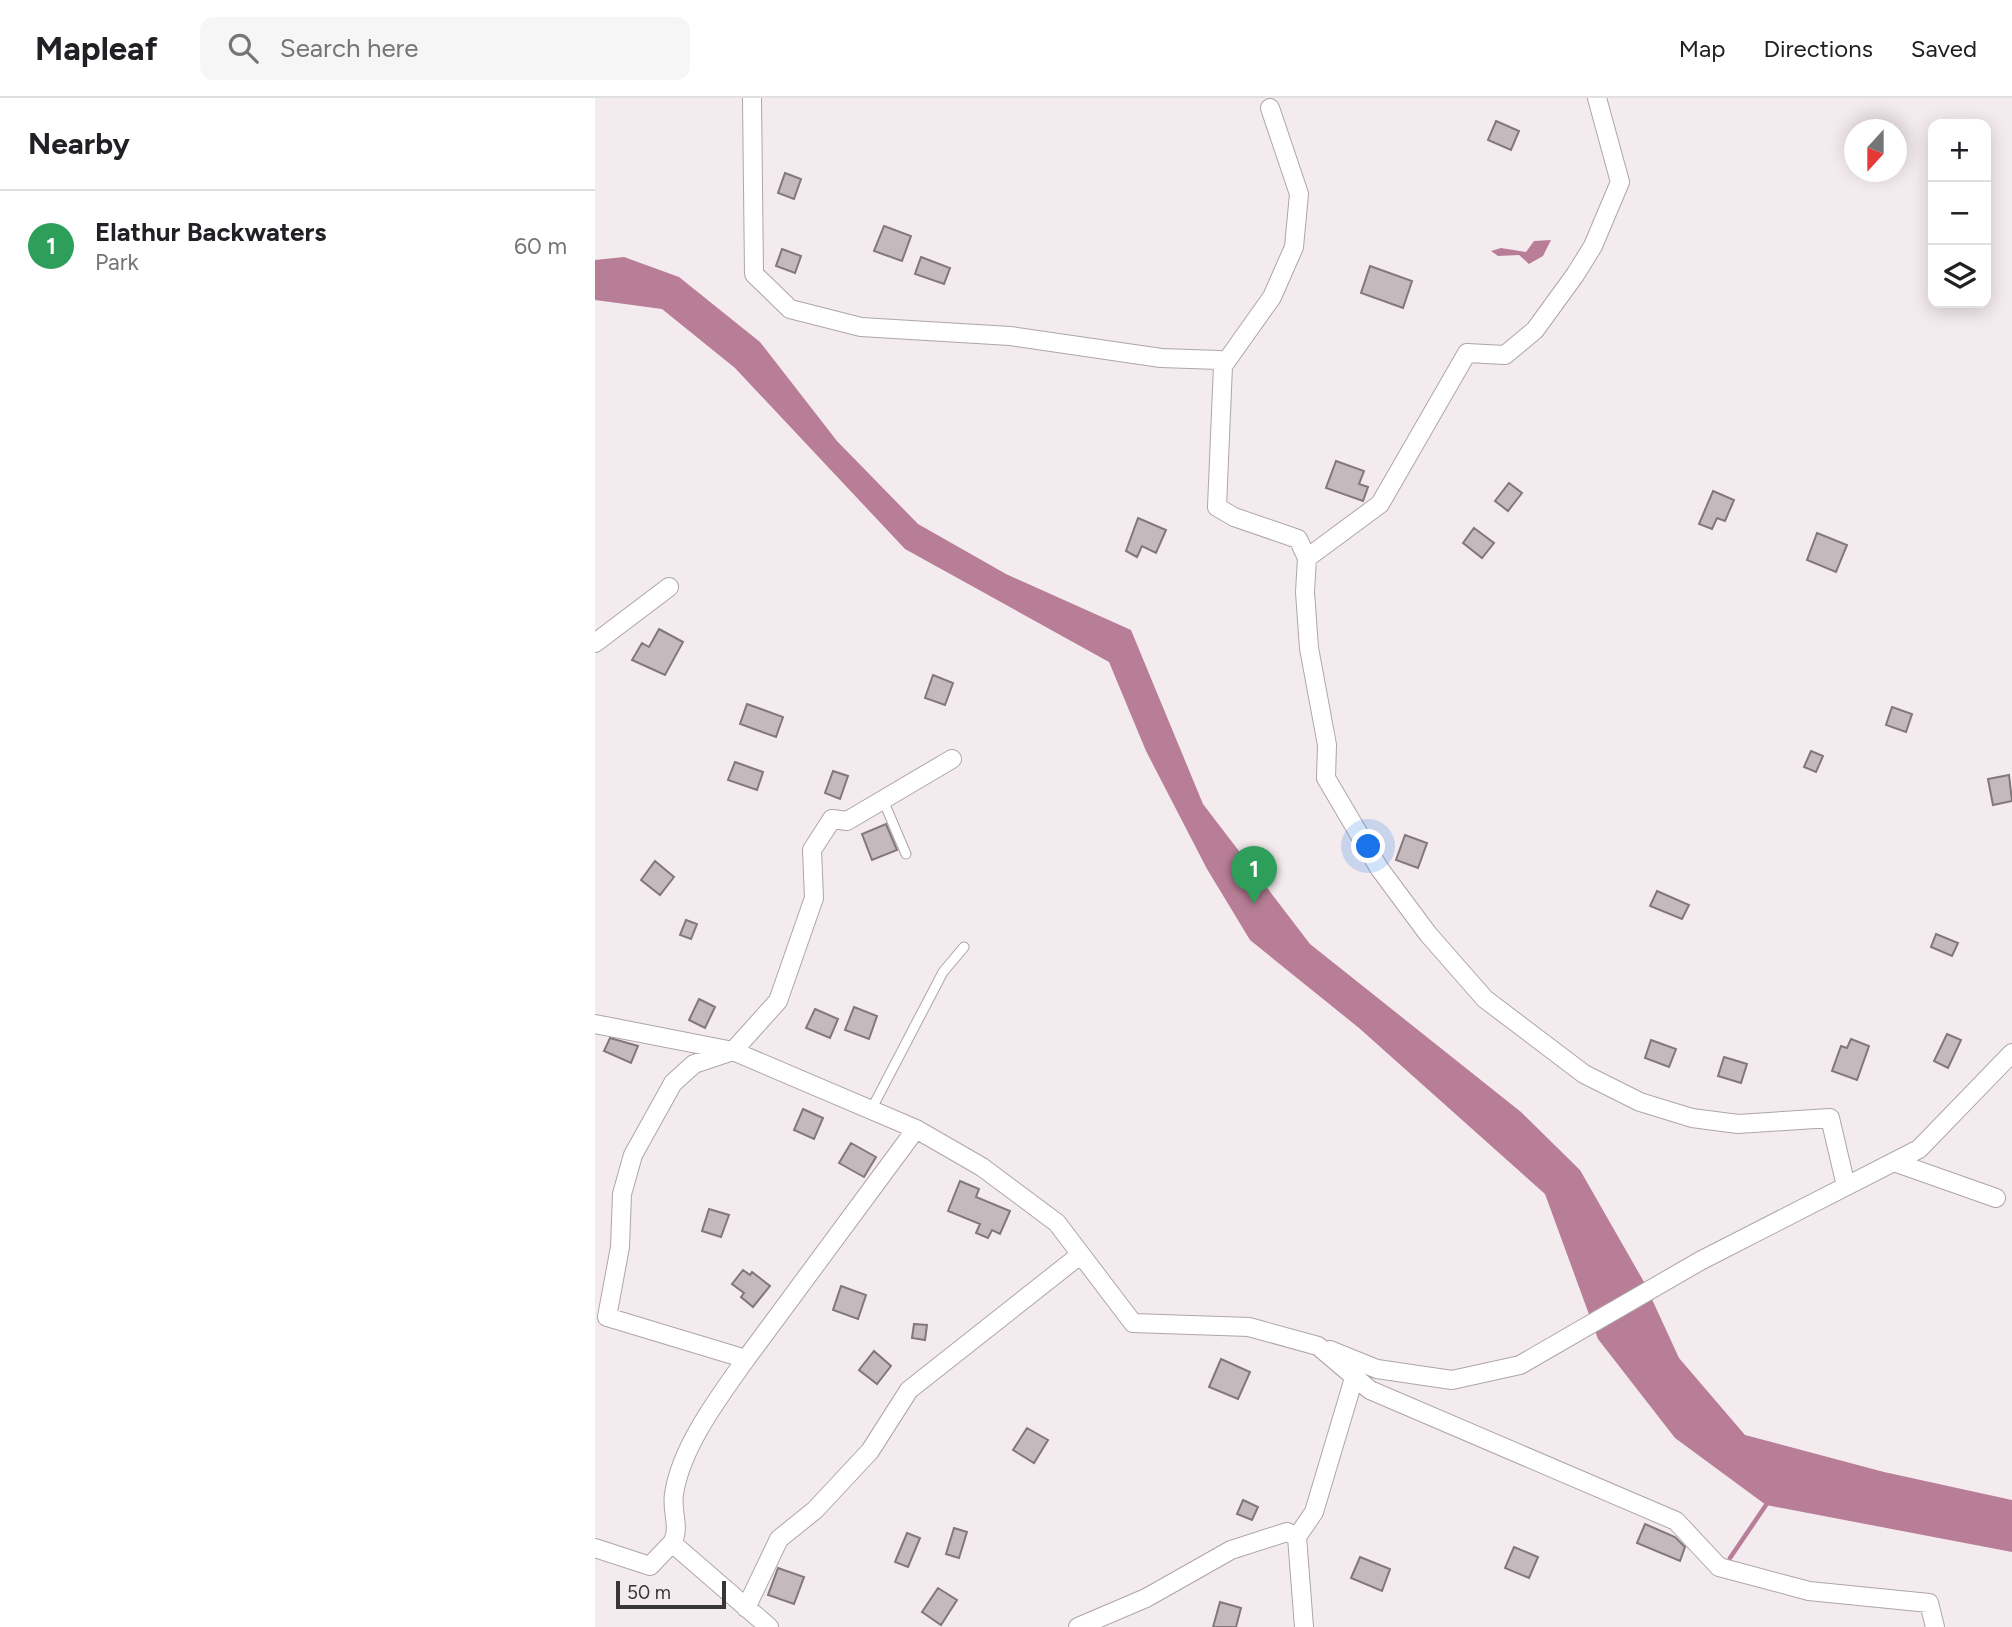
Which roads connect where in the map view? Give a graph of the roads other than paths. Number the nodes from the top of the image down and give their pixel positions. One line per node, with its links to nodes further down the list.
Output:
1 (752, 98): 4 (street)
2 (1597, 98): 5 (street)
3 (1270, 108): 4 (street)
4 (1223, 366): 5 (street)
5 (1307, 558): 18 (street)
6 (669, 587): 7 (street)
7 (595, 643)
8 (952, 759): 9 (street)
9 (883, 800): 10 (lane); 13 (street)
10 (906, 855)
11 (964, 947): 15 (lane)
12 (595, 1024): 13 (street)
13 (733, 1051): 15 (street); 22 (street)
14 (2012, 1053): 17 (street)
15 (871, 1110): 16 (street)
16 (916, 1129): 20 (street); 22 (street)
17 (1894, 1162): 18 (street); 19 (street)
18 (1846, 1186): 21 (street)
19 (1996, 1198)
20 (1080, 1255): 21 (street); 27 (street)
21 (1318, 1346): 23 (street)
22 (746, 1359): 25 (street)
23 (1354, 1378): 24 (street); 31 (street)
24 (1292, 1534): 29 (street); 30 (street)
25 (672, 1543): 26 (street); 27 (street)
26 (595, 1548)
27 (746, 1608): 28 (street)
28 (769, 1627)
29 (1078, 1627)
30 (1304, 1627)
31 (1934, 1627)

